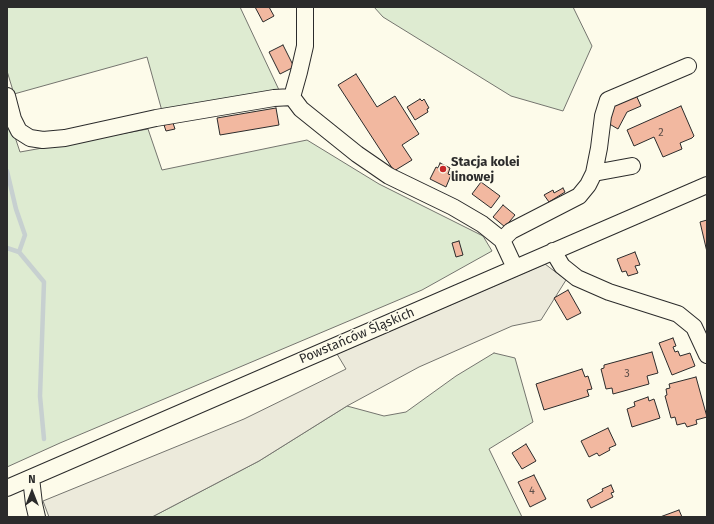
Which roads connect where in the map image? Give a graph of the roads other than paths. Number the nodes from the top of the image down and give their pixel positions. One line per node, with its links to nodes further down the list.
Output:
1 (305, 7): 4 (street)
2 (688, 66): 6 (street)
3 (7, 96): 4 (street)
4 (292, 97): 8 (street)
5 (632, 166): 6 (street)
6 (594, 173): 8 (street)
7 (707, 185): 9 (street, Powstańców Śląskich)
8 (502, 240): 10 (street)
9 (553, 251): 10 (street, Powstańców Śląskich); 11 (street)
10 (515, 268): 12 (street, Powstańców Śląskich)
11 (707, 355)
12 (31, 478): 13 (street, Powstańców Śląskich); 14 (street)
13 (7, 488)
14 (37, 517)

